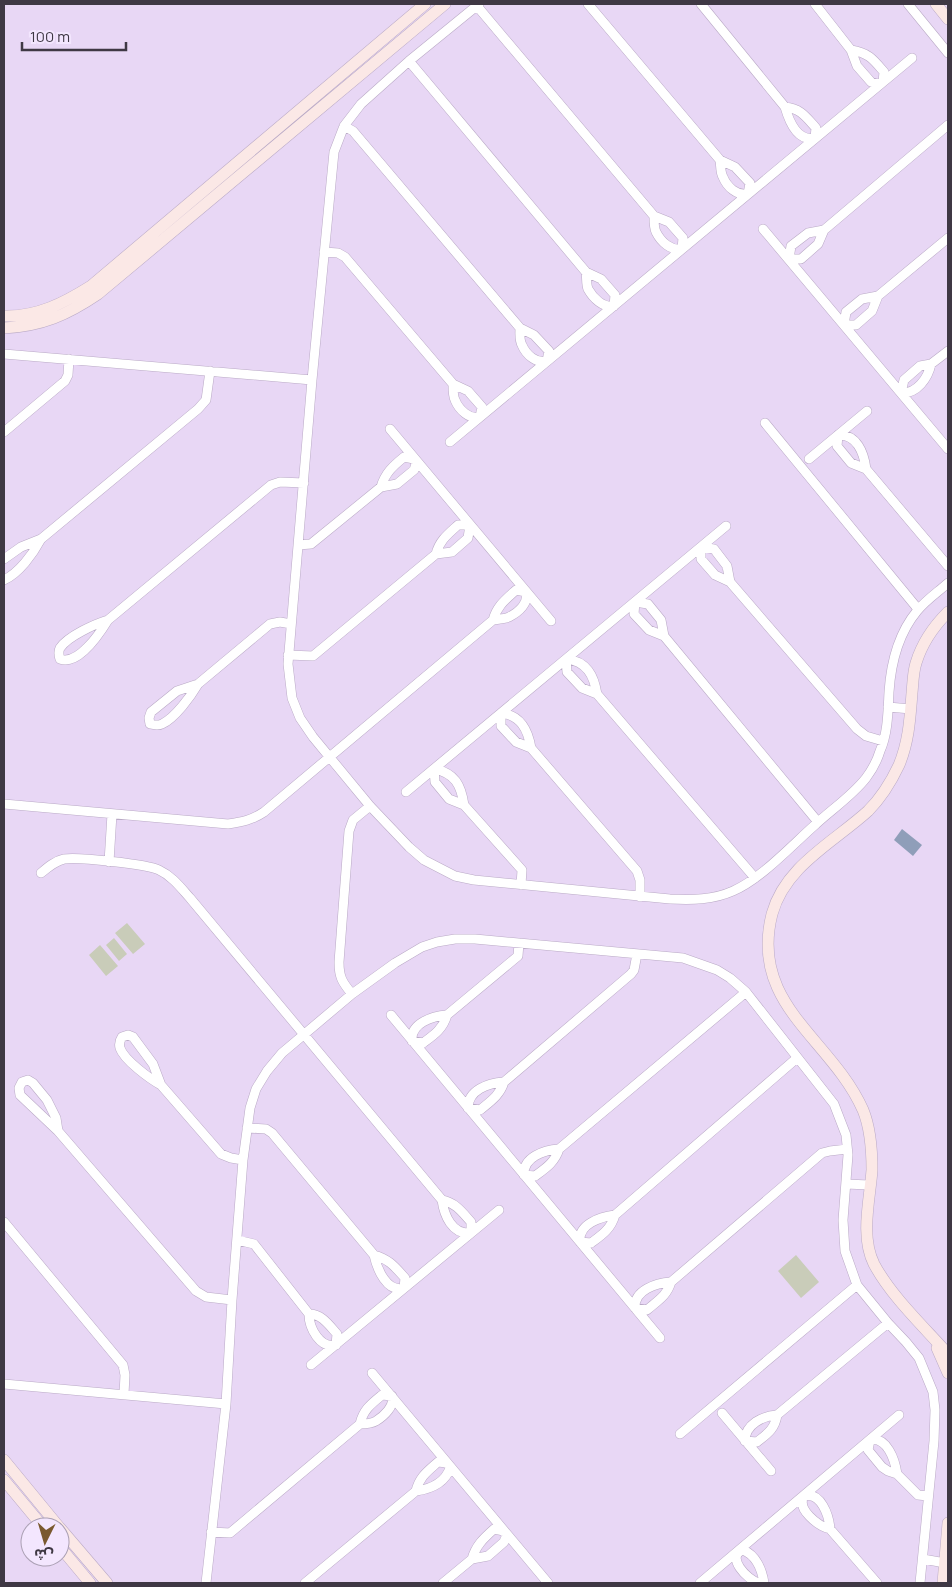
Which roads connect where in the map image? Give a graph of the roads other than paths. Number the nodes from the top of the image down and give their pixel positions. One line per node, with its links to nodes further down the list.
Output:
1 (425, 4): 31 (main road)
2 (445, 4): 33 (main road)
3 (588, 4): 19 (street)
4 (701, 4): 15 (street)
5 (815, 4): 10 (street)
6 (908, 4): 11 (street)
7 (936, 4): 9 (main road)
8 (478, 5): 13 (street); 21 (street)
9 (948, 18)
10 (851, 50): 14 (street); 14 (street)
11 (948, 53)
12 (912, 58): 14 (street)
13 (409, 61): 17 (street); 28 (street)
14 (883, 82): 18 (street)
15 (785, 107): 18 (street); 18 (street)
16 (948, 125): 23 (street)
17 (344, 126): 26 (street); 34 (street)
18 (815, 138): 20 (street)
19 (720, 160): 20 (street); 20 (street)
20 (748, 194): 25 (street)
21 (654, 216): 25 (street); 25 (street)
22 (764, 229): 27 (street)
23 (824, 230): 27 (street); 27 (street)
24 (948, 238): 29 (street)
25 (682, 249): 30 (street)
26 (324, 252): 41 (street); 42 (street)
27 (789, 259): 32 (street)
28 (586, 272): 30 (street); 30 (street)
29 (878, 296): 32 (street); 32 (street)
30 (614, 306): 38 (street)
31 (4, 316)
32 (844, 325): 43 (street)
33 (4, 328)
34 (520, 328): 38 (street); 38 (street)
35 (948, 351): 39 (street)
36 (4, 354): 37 (street)
37 (69, 359): 40 (street); 48 (street)
38 (547, 361): 45 (street)
39 (931, 364): 43 (street); 43 (street)
40 (210, 371): 41 (street); 59 (street)
41 (312, 380): 55 (street)
42 (453, 384): 45 (street); 45 (street)
43 (901, 392): 51 (street)
44 (867, 411): 49 (street)
45 (480, 417): 50 (street)
46 (765, 423): 70 (street)
47 (390, 429): 52 (street)
48 (4, 432)
49 (838, 435): 53 (street); 54 (street); 54 (street)
50 (450, 442)
51 (948, 449)
52 (414, 459): 56 (street); 56 (street); 57 (street)
53 (809, 459)
54 (866, 469): 64 (street)
55 (304, 484): 60 (street); 72 (street)
56 (381, 486): 60 (street)
57 (470, 525): 62 (street); 62 (street); 68 (street)
58 (726, 526): 61 (street)
59 (41, 539): 63 (street); 65 (street)
60 (298, 545): 75 (street)
61 (701, 547): 66 (street); 66 (street); 69 (street)
62 (436, 554): 77 (street)
63 (4, 559)
64 (948, 566)
65 (4, 580)
66 (730, 582): 84 (street)
67 (948, 583): 70 (street)
68 (526, 592): 73 (street); 73 (street); 74 (street)
69 (635, 602): 76 (street); 76 (street); 78 (street)
70 (918, 609): 81 (street)
71 (948, 612): 82 (main road)
72 (108, 620): 72 (street)
73 (493, 620): 86 (street)
74 (551, 621)
75 (291, 624): 77 (street); 79 (street)
76 (664, 636): 93 (street)
77 (288, 655): 86 (street)
78 (566, 659): 80 (street); 80 (street); 83 (street)
79 (198, 684): 79 (street)
80 (596, 694): 96 (street)
81 (888, 707): 82 (street); 84 (street)
82 (911, 709): 118 (main road)
83 (501, 713): 85 (street); 85 (street); 87 (street)
84 (883, 740): 93 (street)
85 (531, 748): 98 (street)
86 (330, 757): 91 (street); 92 (street)
87 (434, 769): 88 (street); 90 (street); 90 (street)
88 (406, 792)
89 (4, 804): 92 (street)
90 (464, 805): 97 (street)
91 (370, 806): 97 (street); 102 (street)
92 (112, 814): 94 (street)
93 (818, 822): 96 (street)
94 (109, 862): 95 (street); 105 (street)
95 (41, 873)
96 (755, 878): 98 (street)
97 (521, 885): 98 (street)
98 (640, 897)
99 (519, 943): 100 (street); 102 (street); 104 (street)
100 (637, 954): 101 (street); 108 (street)
101 (746, 992): 107 (street); 113 (street)
102 (352, 994): 105 (street)
103 (391, 1015): 106 (street)
104 (447, 1015): 106 (street); 106 (street)
105 (304, 1035): 111 (street); 119 (street)
106 (412, 1041): 110 (street)
107 (797, 1058): 114 (street); 121 (street)
108 (504, 1082): 110 (street); 110 (street)
109 (161, 1085): 109 (street); 115 (street)
110 (468, 1108): 116 (street)
111 (247, 1128): 115 (street); 126 (street)
112 (58, 1131): 112 (street); 130 (street)
113 (559, 1149): 116 (street); 116 (street)
114 (848, 1149): 117 (street); 127 (street)
115 (243, 1160): 124 (street)
116 (524, 1175): 125 (street)
117 (846, 1184): 118 (street); 128 (street)
118 (870, 1185): 134 (main road)
119 (442, 1200): 123 (street); 123 (street)
120 (500, 1210): 123 (street)
121 (615, 1216): 125 (street); 125 (street)
122 (4, 1222): 142 (street)
123 (471, 1233): 129 (street)
124 (237, 1240): 130 (street); 132 (street)
125 (580, 1242): 131 (street)
126 (374, 1255): 129 (street); 129 (street)
127 (671, 1282): 131 (street); 131 (street)
128 (858, 1285): 133 (street); 149 (street)
129 (404, 1288): 136 (street)
130 (232, 1300): 144 (street)
131 (636, 1308): 135 (street)
132 (309, 1314): 136 (street); 136 (street)
133 (888, 1324): 146 (street); 159 (street)
134 (930, 1336): 137 (main road); 140 (main road)
135 (660, 1338)
136 (336, 1345): 138 (street)
137 (948, 1354)
138 (311, 1365)
139 (372, 1373): 143 (street)
140 (948, 1373)
141 (4, 1384): 142 (street)
142 (124, 1394): 144 (street)
143 (392, 1396): 148 (street); 148 (street); 153 (street)
144 (226, 1404): 165 (street)
145 (722, 1413): 151 (street)
146 (777, 1415): 151 (street); 151 (street)
147 (899, 1415): 150 (street)
148 (360, 1424): 165 (street)
149 (680, 1434)
150 (870, 1440): 155 (street); 155 (street); 158 (street)
151 (745, 1441): 154 (street)
152 (4, 1460): 161 (main road)
153 (448, 1463): 157 (street); 157 (street); 164 (street)
154 (771, 1471)
155 (897, 1474): 159 (street)
156 (4, 1480): 160 (main road)
157 (416, 1491): 175 (street)
158 (804, 1496): 163 (street); 163 (street); 167 (street)
159 (928, 1496): 170 (street)
160 (35, 1517)
161 (52, 1517)
162 (948, 1523): 171 (main road)
163 (830, 1529): 181 (street)
164 (504, 1530): 169 (street); 169 (street); 177 (street)
165 (211, 1532): 174 (street)
166 (70, 1539): 173 (main road)
167 (737, 1552): 178 (street); 179 (street); 180 (street)
168 (70, 1559): 172 (main road)
169 (472, 1559): 176 (street)
170 (923, 1559): 171 (street); 182 (street)
171 (945, 1562): 183 (main road)
172 (90, 1583)
173 (107, 1583)
174 (206, 1583)
175 (305, 1583)
176 (443, 1583)
177 (548, 1583)
178 (700, 1583)
179 (759, 1583)
180 (764, 1583)
181 (877, 1583)
182 (920, 1583)
183 (943, 1583)

